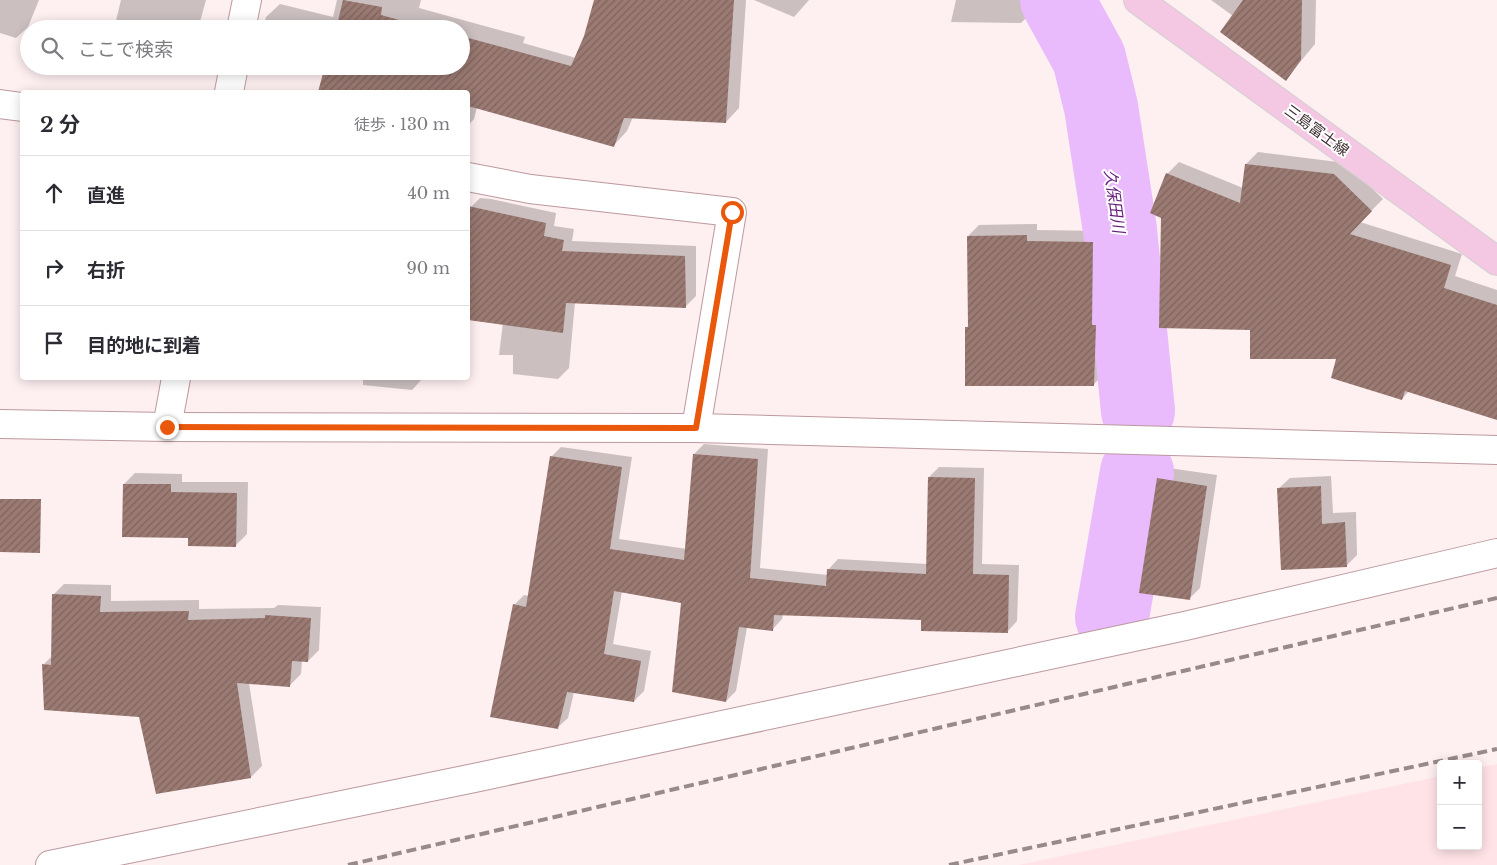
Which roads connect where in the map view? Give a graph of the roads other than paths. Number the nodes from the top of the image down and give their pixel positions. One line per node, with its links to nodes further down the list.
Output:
1 (247, 0): 3 (street)
2 (1138, 0): 9 (main road, 三島富士線)
3 (243, 20)
4 (232, 75): 5 (street)
5 (229, 90)
6 (0, 104): 7 (street)
7 (20, 107)
8 (470, 178): 13 (street)
9 (1497, 261)
10 (176, 380): 12 (street)
11 (0, 424): 12 (street)
12 (167, 427): 13 (street)
13 (696, 428): 14 (street)
14 (1497, 450)
15 (1497, 553): 16 (street)
16 (50, 865)

